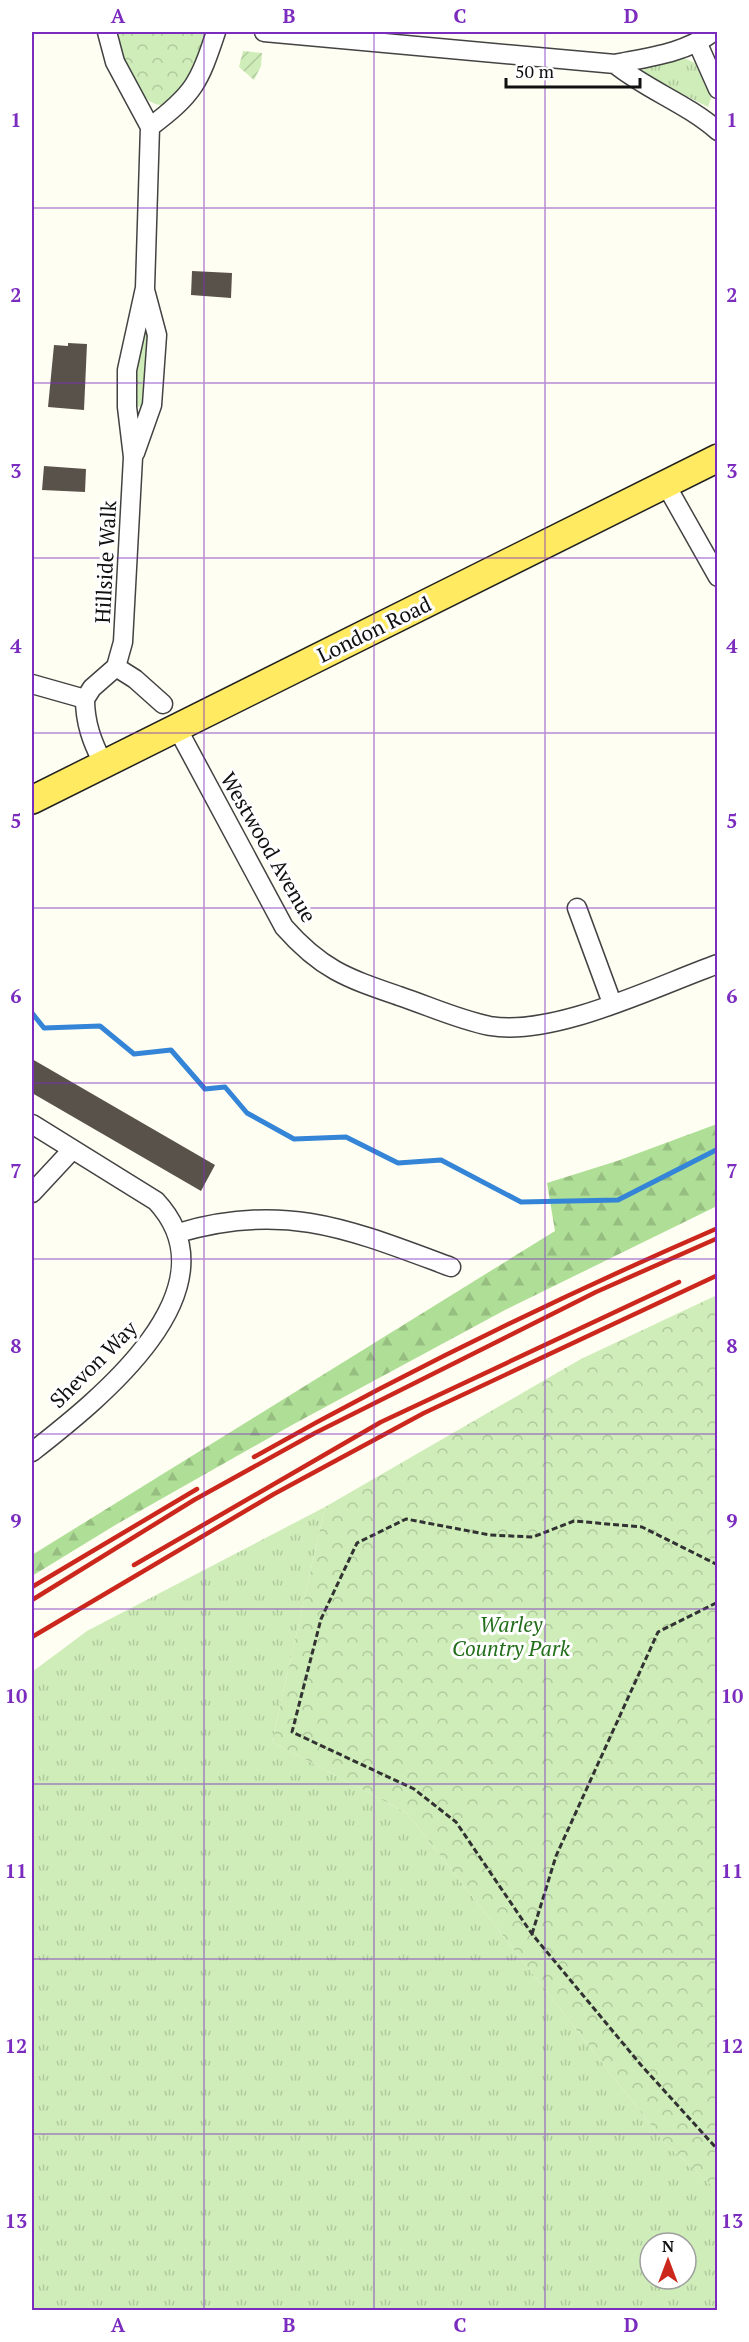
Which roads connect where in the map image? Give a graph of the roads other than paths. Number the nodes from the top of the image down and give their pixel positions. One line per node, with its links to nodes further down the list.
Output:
1 (107, 32): 8 (street)
2 (216, 32): 8 (street)
3 (264, 32): 6 (street)
4 (714, 32): 5 (street)
5 (698, 44): 6 (street); 7 (street)
6 (615, 64): 9 (street)
7 (717, 89)
8 (150, 127): 10 (street, Hillside Walk)
9 (717, 131)
10 (145, 288): 11 (street, Hillside Walk); 11 (street, Hillside Walk)
11 (133, 457): 15 (street, Hillside Walk)
12 (717, 458): 13 (main road, London Road)
13 (666, 485): 14 (street); 18 (main road, London Road)
14 (717, 577)
15 (116, 667): 17 (street); 18 (street, Westwood Avenue)
16 (32, 684): 17 (street)
17 (85, 699): 19 (street)
18 (169, 715): 19 (main road, London Road); 23 (street, Westwood Avenue)
19 (103, 763): 20 (main road, London Road)
20 (32, 800)
21 (577, 908): 23 (street)
22 (717, 964): 23 (street, Westwood Avenue)
23 (612, 1003)
24 (32, 1124): 25 (street, Shevon Way)
25 (72, 1150): 26 (street); 27 (street, Shevon Way)
26 (32, 1193)
27 (178, 1233): 28 (street); 29 (street, Shevon Way)
28 (451, 1267)
29 (32, 1452)

